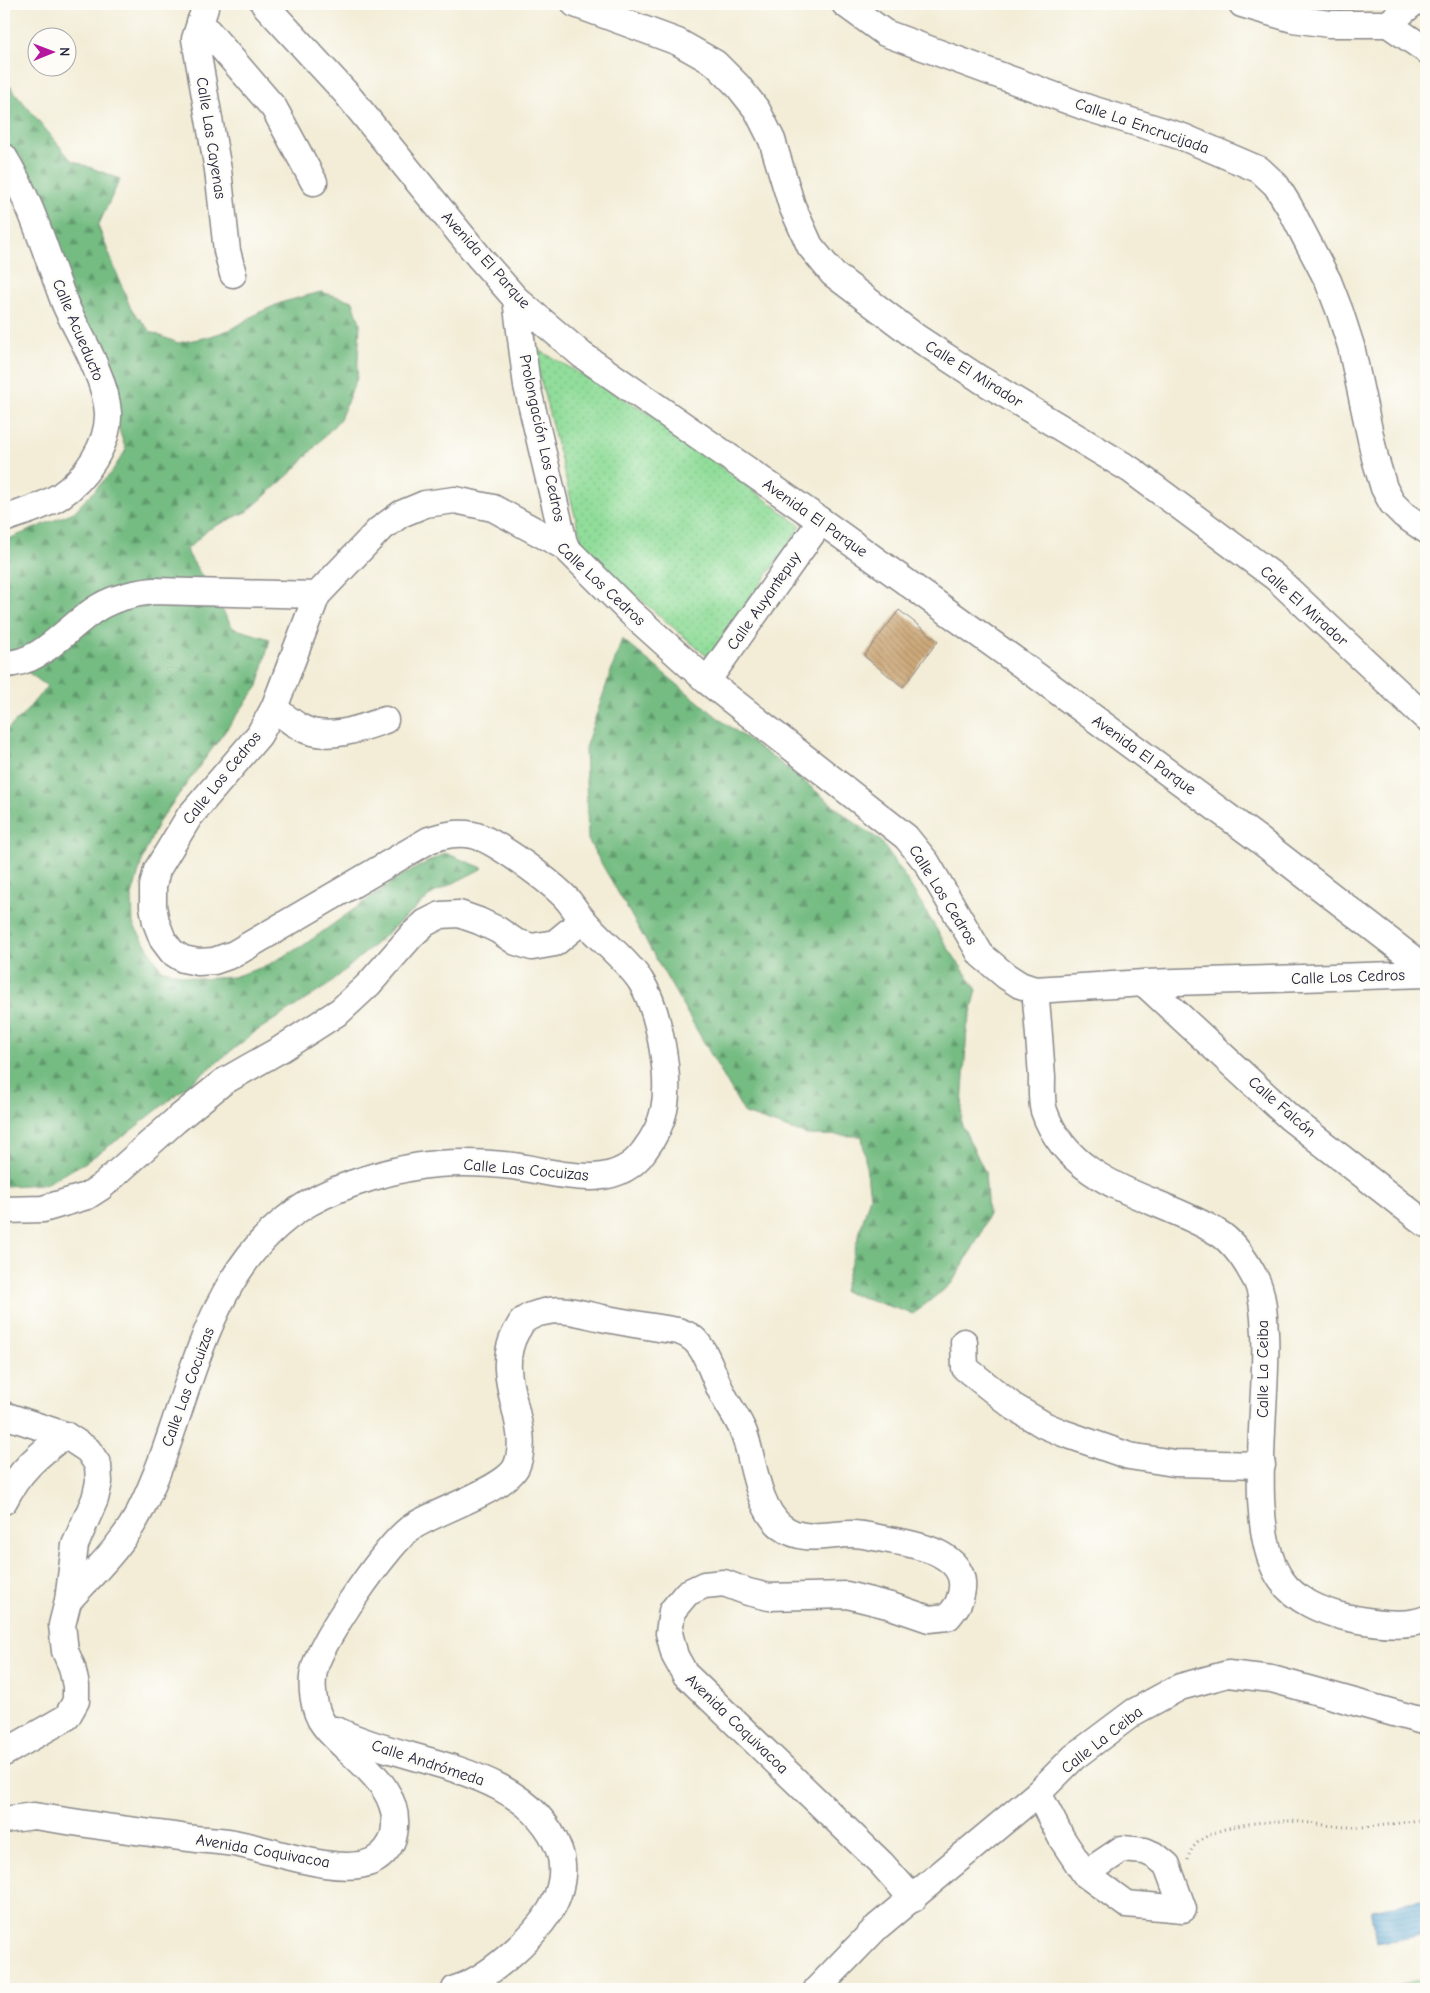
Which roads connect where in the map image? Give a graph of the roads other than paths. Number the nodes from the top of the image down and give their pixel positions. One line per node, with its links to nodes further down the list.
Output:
1 (264, 4): 12 (street, Avenida El Parque)
2 (575, 4): 21 (street, Calle El Mirador)
3 (845, 4): 15 (street, Calle La Encrucijada)
4 (1242, 4): 7 (street)
5 (1412, 4): 7 (street)
6 (202, 13): 10 (street); 11 (street, Calle Las Cayenas)
7 (1388, 24): 8 (street)
8 (1426, 50)
9 (4, 157): 13 (street, Calle Acueducto)
10 (314, 182)
11 (233, 274)
12 (516, 300): 14 (street, Avenida El Parque); 16 (street, Prolongación Los Cedros)
13 (4, 519)
14 (820, 521): 19 (street, Calle Auyantepuy); 24 (street, Avenida El Parque)
15 (1426, 530)
16 (565, 547): 17 (street, Calle Los Cedros); 19 (street, Calle Los Cedros)
17 (317, 595): 18 (street); 20 (street, Calle Los Cedros)
18 (4, 664)
19 (707, 681): 27 (street, Calle Los Cedros)
20 (274, 708): 22 (street); 23 (street, Calle Los Cedros)
21 (1426, 718)
22 (385, 720)
23 (583, 920): 28 (street); 35 (street, Calle Las Cocuizas)
24 (1426, 969)
25 (1426, 974): 26 (street, Calle Los Cedros)
26 (1144, 983): 27 (street, Calle Los Cedros); 29 (street, Calle Falcón)
27 (1035, 990): 33 (street, Calle La Ceiba)
28 (4, 1210)
29 (1426, 1224)
30 (964, 1342): 33 (street)
31 (4, 1415): 32 (street)
32 (65, 1435): 34 (street); 35 (street)
33 (1262, 1465): 36 (street, Calle La Ceiba)
34 (4, 1501)
35 (68, 1601): 39 (street)
36 (1426, 1619)
37 (1426, 1722): 40 (street, Calle La Ceiba)
38 (322, 1723): 41 (street, Avenida Coquivacoa); 43 (street, Avenida Coquivacoa); 44 (street, Calle Andrómeda)
39 (4, 1753)
40 (1038, 1793): 42 (street); 43 (street, Calle La Ceiba)
41 (4, 1820)
42 (1085, 1874)
43 (913, 1898): 45 (street, Calle La Ceiba)
44 (455, 1989)
45 (817, 1989)

